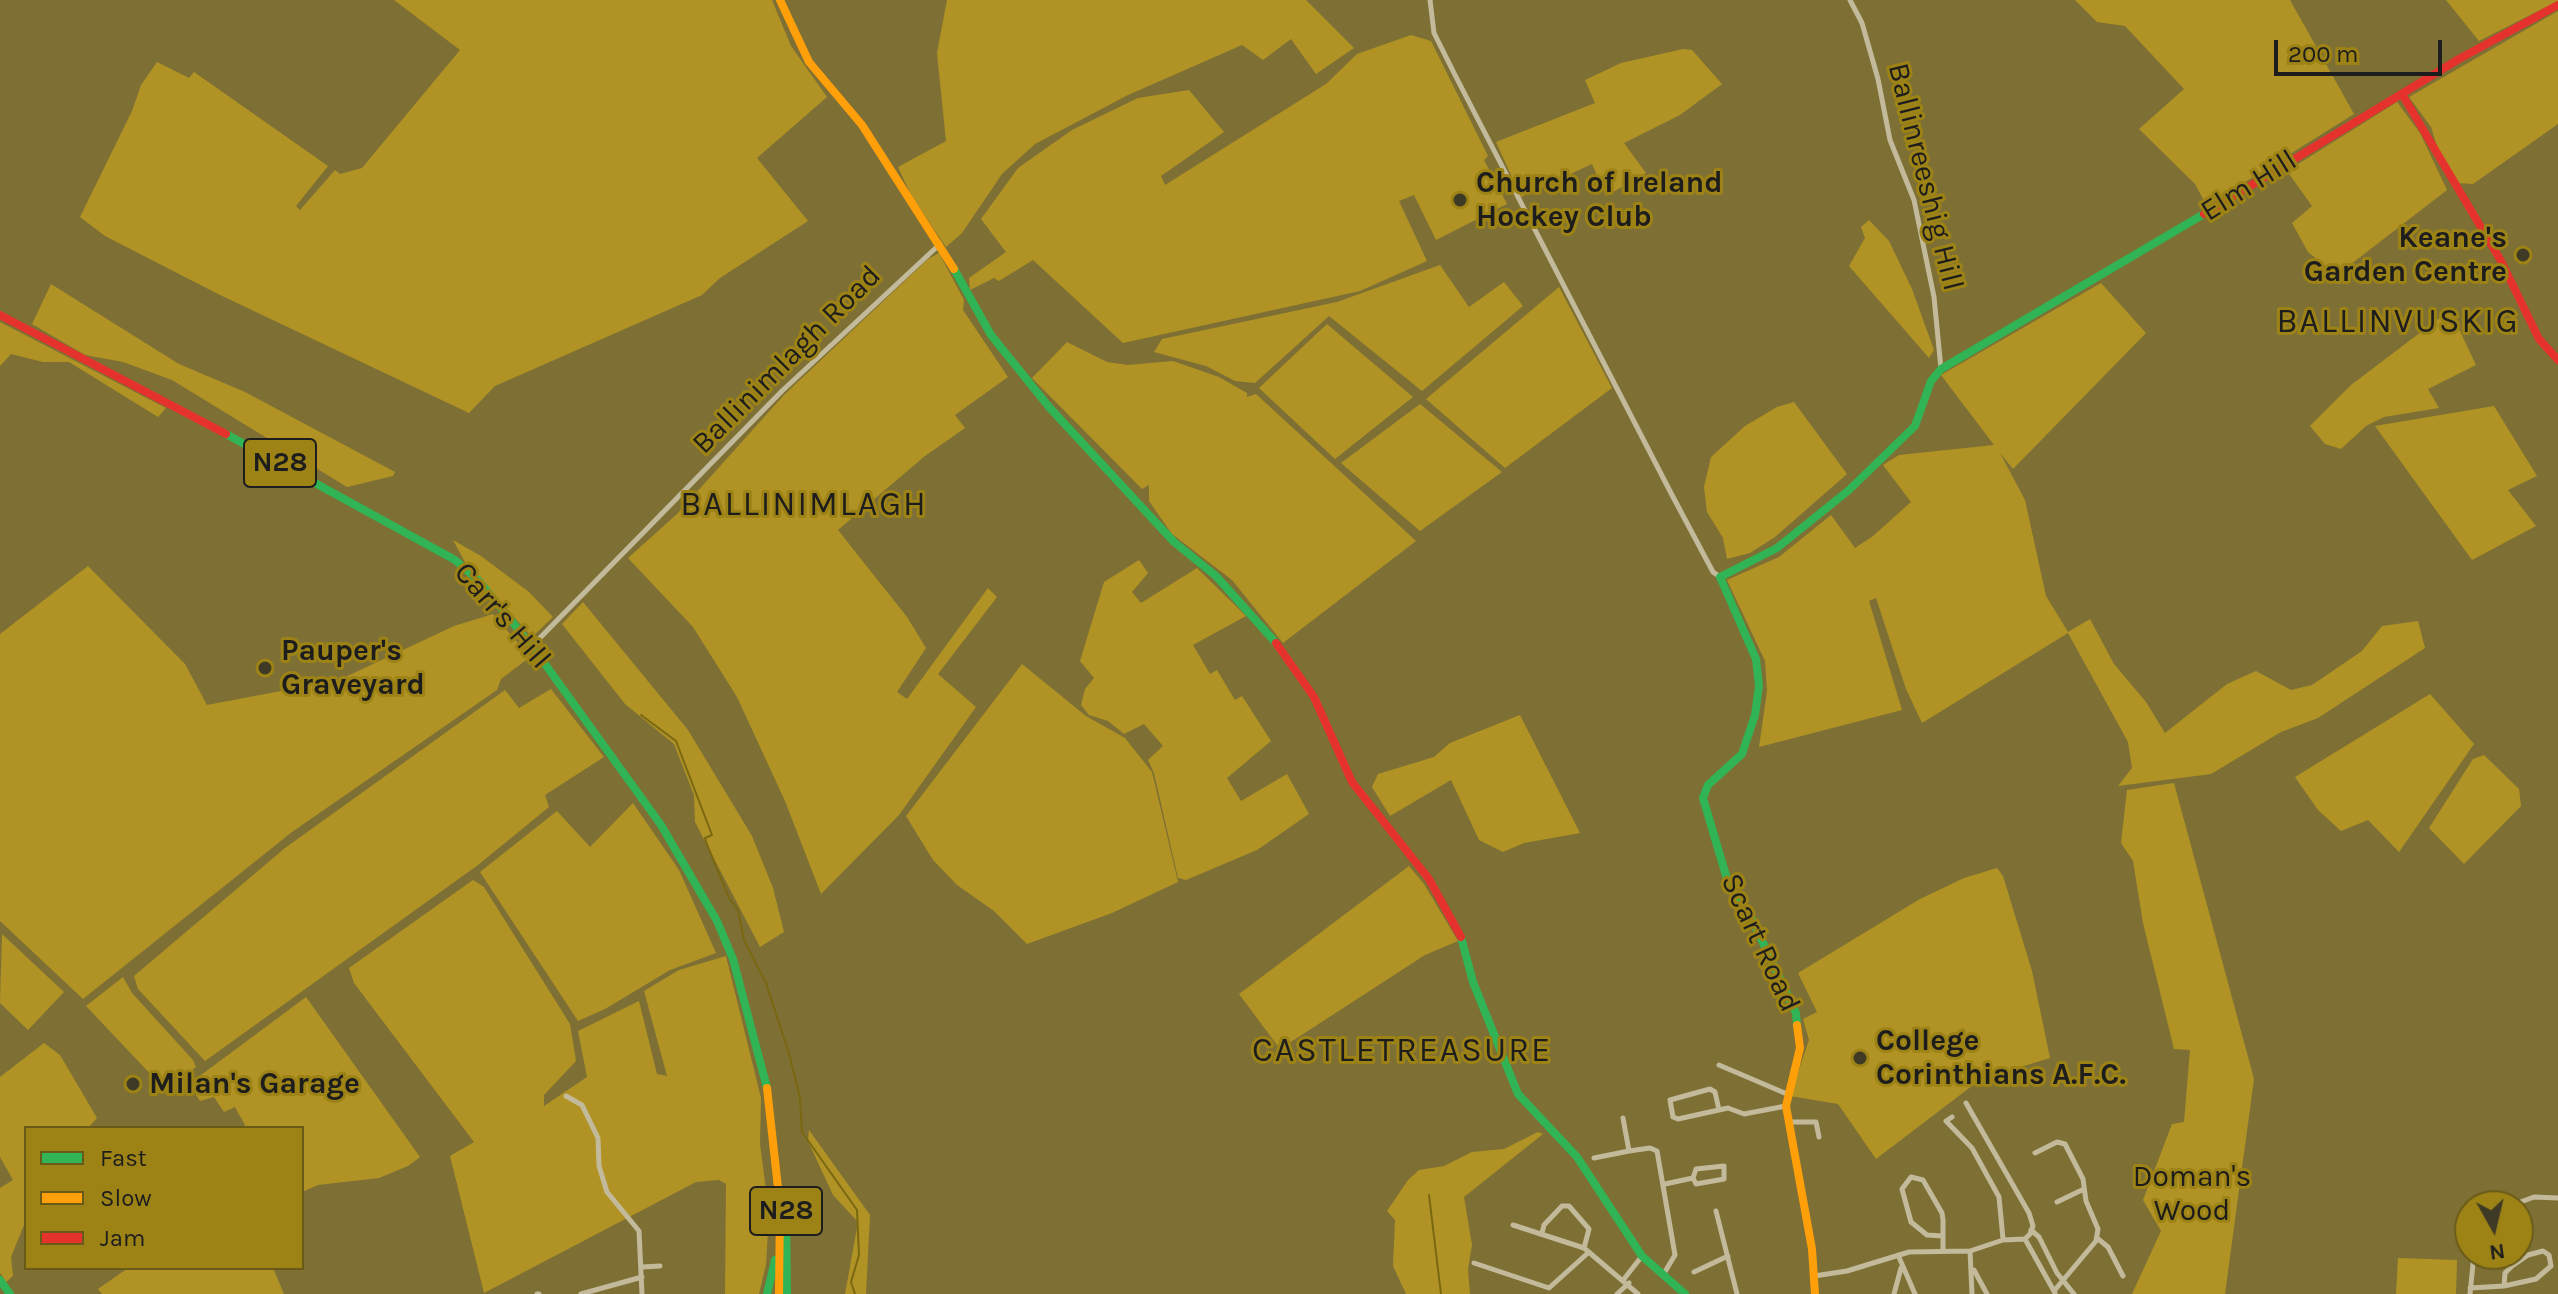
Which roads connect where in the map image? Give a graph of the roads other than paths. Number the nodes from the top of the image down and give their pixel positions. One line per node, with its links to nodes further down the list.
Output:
1 (780, 0): 6 (main road)
2 (1430, 0): 10 (street)
3 (1850, 0): 9 (street, Ballinreeshig Hill)
4 (2558, 5): 5 (main road, Elm Hill)
5 (2402, 94): 8 (main road); 9 (main road, Elm Hill)
6 (940, 244): 11 (street, Ballinimlagh Road); 44 (main road)
7 (0, 315): 11 (main road, Carr's Hill / N28)
8 (2558, 360)
9 (1941, 369): 10 (main road)
10 (1720, 577): 13 (main road, Scart Road)
11 (532, 646): 21 (main road, Carr's Hill / N28)
12 (1719, 1065): 13 (street)
13 (1787, 1094): 16 (main road, Scart Road)
14 (566, 1096): 48 (street)
15 (1966, 1103): 34 (street)
16 (1786, 1106): 17 (street); 20 (main road, Scart Road)
17 (1719, 1110): 17 (street)
18 (1952, 1117): 39 (street)
19 (1623, 1118): 23 (street)
20 (1788, 1123): 22 (street); 54 (main road, Scart Road)
21 (773, 1129): 67 (main road, N28); 68 (main road, N28); 69 (main road, N28)
22 (1819, 1137)
23 (1629, 1151): 25 (street); 27 (street)
24 (2035, 1153): 28 (street)
25 (1594, 1158)
26 (1693, 1178): 26 (street); 27 (street)
27 (1665, 1184): 53 (street)
28 (2084, 1189): 31 (street); 37 (street)
29 (2534, 1197): 30 (street)
30 (2558, 1198)
31 (2057, 1202)
32 (1716, 1211): 45 (street)
33 (1513, 1225): 35 (street)
34 (2032, 1228): 38 (street); 58 (street)
35 (1542, 1233): 40 (street); 40 (street)
36 (1943, 1236): 36 (street); 41 (street)
37 (2097, 1238): 55 (street); 58 (street)
38 (2025, 1239): 39 (street); 63 (street)
39 (2003, 1240): 42 (street)
40 (1586, 1250): 46 (street); 59 (street)
41 (1943, 1251): 42 (street); 43 (street)
42 (1970, 1251): 49 (street)
43 (1898, 1255): 50 (street); 54 (street)
44 (1642, 1256): 53 (main road); 59 (street)
45 (1728, 1256): 52 (street); 73 (street)
46 (1474, 1263)
47 (660, 1266): 48 (street)
48 (642, 1267): 56 (street)
49 (1972, 1267): 77 (street); 78 (street)
50 (1901, 1268): 75 (street); 76 (street)
51 (2472, 1270): 62 (street)
52 (1694, 1272)
53 (1663, 1275): 72 (main road)
54 (1814, 1276): 74 (main road, Scart Road)
55 (2123, 1276)
56 (642, 1277): 61 (street); 66 (street)
57 (0, 1280): 64 (main road)
58 (2064, 1280): 63 (street); 79 (street)
59 (1626, 1281): 70 (street); 71 (street)
60 (2504, 1286): 60 (street); 62 (street)
61 (602, 1290): 65 (street)
62 (2470, 1291)
63 (2055, 1292)
64 (10, 1294)
65 (581, 1294)
66 (642, 1294)
67 (767, 1294)
68 (779, 1294)
69 (787, 1294)
70 (1617, 1294)
71 (1638, 1294)
72 (1685, 1294)
73 (1737, 1294)
74 (1815, 1294)
75 (1894, 1294)
76 (1915, 1294)
77 (1972, 1294)
78 (1987, 1294)
79 (2074, 1294)

